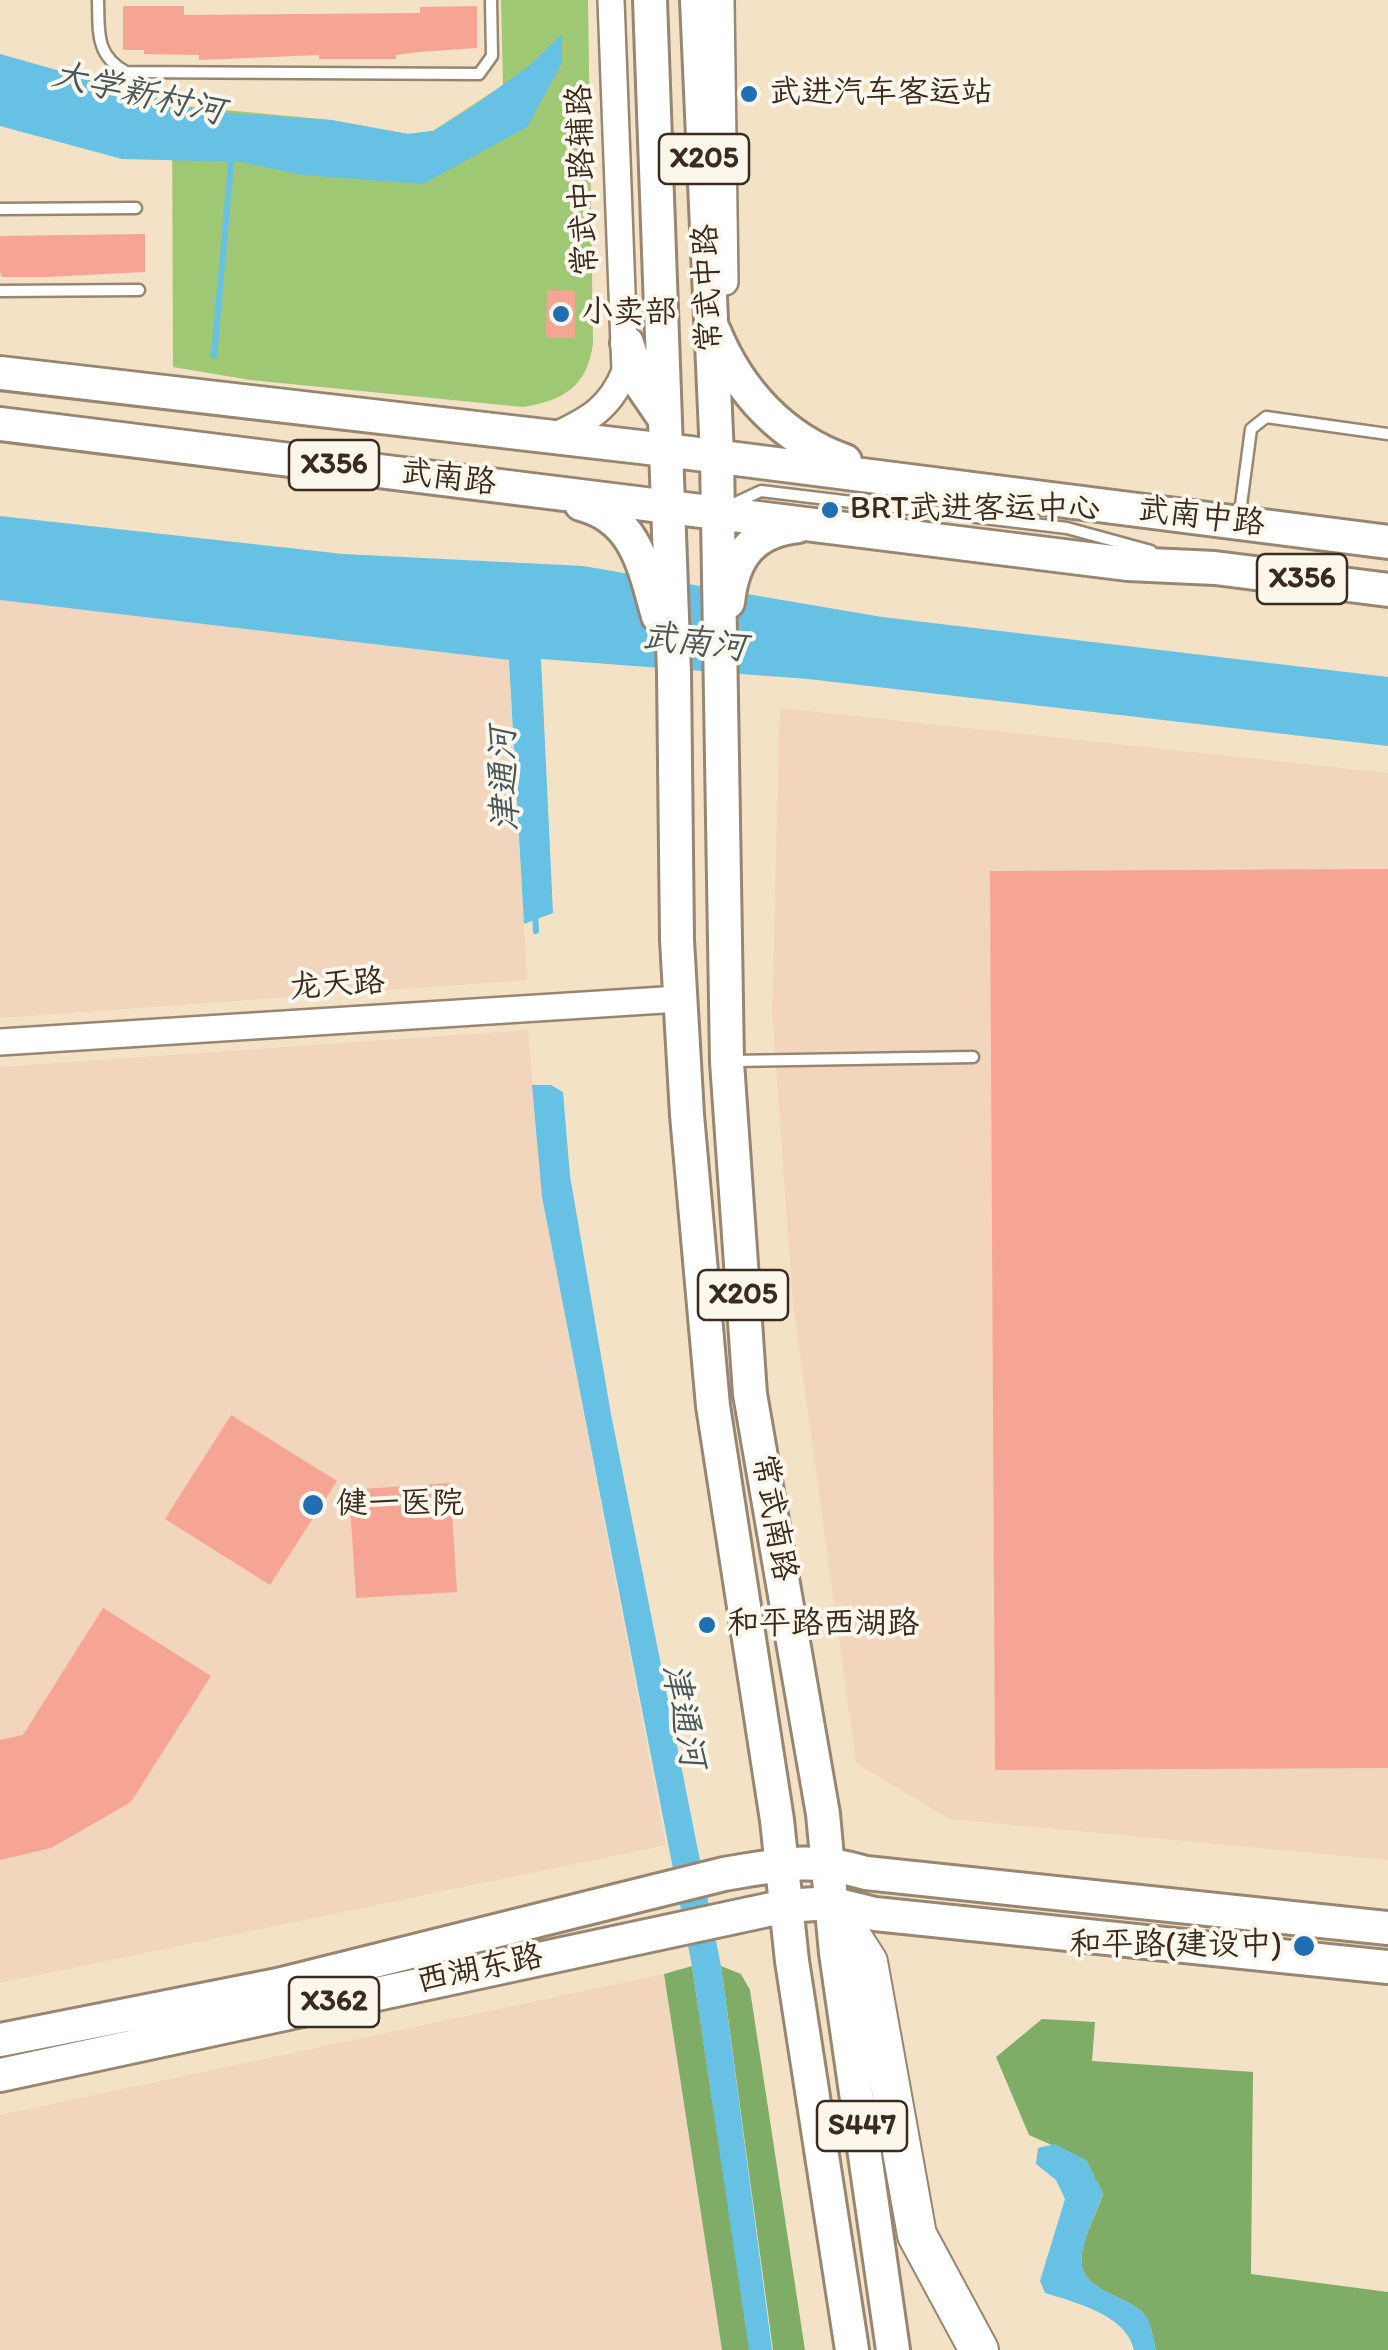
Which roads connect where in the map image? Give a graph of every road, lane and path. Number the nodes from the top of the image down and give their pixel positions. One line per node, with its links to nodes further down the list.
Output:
1 (98, 0): 2 (lane)
2 (490, 0)
3 (611, 0): 12 (street, 常武中路辅路)
4 (650, 0): 16 (main road, 常武中路 / X205)
5 (697, 0): 11 (main road, 常武中路 / X205)
6 (721, 0): 13 (street)
7 (136, 208): 8 (lane)
8 (0, 209)
9 (139, 290): 10 (lane)
10 (0, 291)
11 (708, 318): 13 (main road); 19 (main road, 常武中路 / X205)
12 (627, 343): 16 (main road); 18 (street, 常武中路辅路)
13 (724, 356): 19 (street); 20 (main road)
14 (0, 373): 18 (main road, 武南路 / X356)
15 (0, 424): 21 (main road, 武南路 / X356)
16 (665, 434): 18 (main road, 武南路 / X356); 19 (main road, 武南路 / X356); 22 (main road, X205)
17 (1388, 434): 24 (lane)
18 (550, 438)
19 (717, 456): 20 (main road, 武南中路 / X356); 23 (main road, X205)
20 (898, 480): 24 (main road, 武南中路 / X356)
21 (519, 488): 22 (main road, 武南路 / X356); 27 (main road)
22 (668, 506): 23 (main road, 武南路 / X356); 27 (main road, X205)
23 (717, 512): 25 (main road, 武南中路 / X356); 28 (lane); 29 (main road, X205)
24 (1239, 523): 26 (main road, 武南中路 / X356)
25 (815, 524): 28 (main road, 武南中路 / X356); 29 (main road)
26 (1388, 542)
27 (657, 565): 31 (main road, 常武南路 / X205)
28 (1215, 568): 30 (main road, 武南中路 / X356)
29 (724, 574): 34 (main road, 常武南路 / X205)
30 (1388, 590)
31 (679, 999): 32 (street, 龙天路); 36 (main road, 常武南路 / X205)
32 (0, 1042)
33 (973, 1057): 34 (lane)
34 (727, 1062): 35 (main road, 常武南路 / X205)
35 (828, 1861): 36 (main road, X362); 37 (main road, 常武南路 / X205); 39 (main road, X362)
36 (782, 1864): 38 (main road, X205); 41 (main road, 西湖东路 / X362)
37 (830, 1903): 38 (main road, X362); 40 (main road, X362); 44 (main road, 常武南路 / S447); 45 (highway)
38 (786, 1906): 42 (main road, 西湖东路 / X362); 43 (main road, S447)
39 (1388, 1928)
40 (1388, 1967)
41 (0, 2040)
42 (0, 2074)
43 (852, 2350)
44 (894, 2350)
45 (979, 2350)

